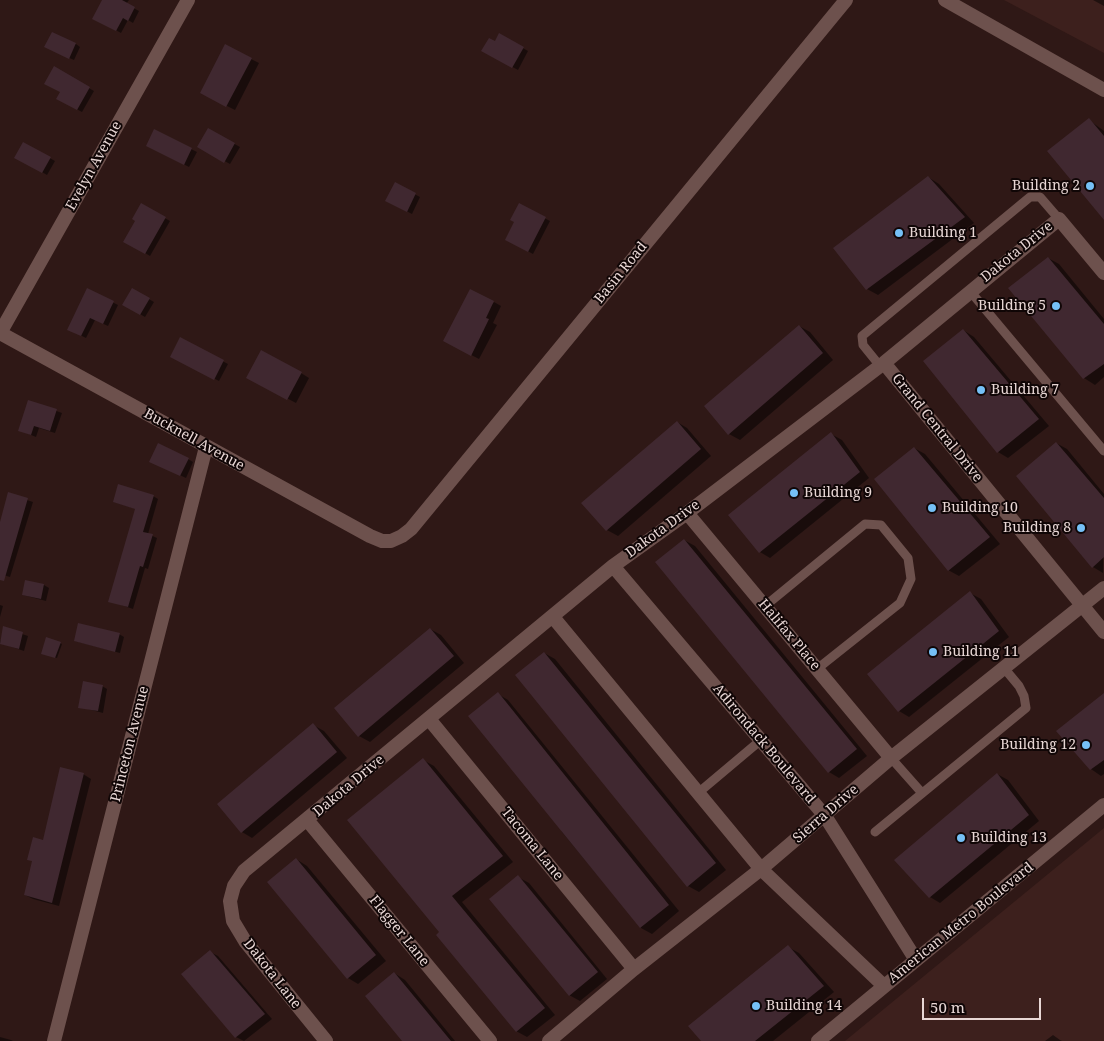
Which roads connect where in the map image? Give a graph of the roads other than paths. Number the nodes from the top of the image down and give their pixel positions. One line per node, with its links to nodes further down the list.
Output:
1 (188, 0): 8 (street, Evelyn Avenue)
2 (846, 0): 13 (street, Basin Road)
3 (945, 0): 4 (street)
4 (1104, 90)
5 (1059, 218): 6 (street, Dakota Drive); 7 (street, Dakota Drive); 9 (lane)
6 (1104, 273)
7 (970, 291): 9 (street, Dakota Drive); 11 (lane)
8 (0, 333): 10 (street, Bucknell Avenue)
9 (882, 364): 12 (street, Dakota Drive); 17 (street, Grand Central Drive)
10 (206, 447): 13 (street, Bucknell Avenue); 37 (street, Princeton Avenue)
11 (1104, 451)
12 (687, 513): 14 (street, Dakota Drive); 16 (street, Halifax Place)
13 (391, 541)
14 (613, 566): 18 (street, Dakota Drive); 23 (street, Adirondack Boulevard)
15 (1104, 588): 17 (street, Sierra Drive)
16 (765, 606): 21 (street, Halifax Place); 21 (lane)
17 (1082, 606): 19 (street, Grand Central Drive); 20 (street, Sierra Drive)
18 (553, 617): 22 (street, Dakota Drive); 25 (street)
19 (1104, 632)
20 (1004, 668): 24 (street, Sierra Drive); 26 (lane)
21 (817, 669): 24 (street, Halifax Place)
22 (429, 719): 29 (street, Dakota Drive); 34 (street, Tacoma Lane)
23 (760, 740): 25 (lane); 28 (street, Adirondack Boulevard)
24 (891, 758): 26 (lane); 28 (street, Sierra Drive)
25 (698, 793): 31 (street)
26 (922, 793): 30 (lane)
27 (1104, 805): 33 (street, American Metro Boulevard)
28 (825, 816): 31 (street, Sierra Drive); 33 (street, Adirondack Boulevard)
29 (308, 820): 32 (street, Dakota Drive); 38 (street, Flagger Lane)
30 (875, 832)
31 (761, 869): 34 (street, Sierra Drive); 35 (street)
32 (230, 901): 36 (street, Dakota Lane)
33 (916, 960): 35 (street, American Metro Boulevard)
34 (634, 969): 39 (street, Sierra Drive)
35 (884, 986): 40 (street, American Metro Boulevard)
36 (317, 1038)
37 (54, 1041)
38 (490, 1041)
39 (549, 1041)
40 (818, 1041)

